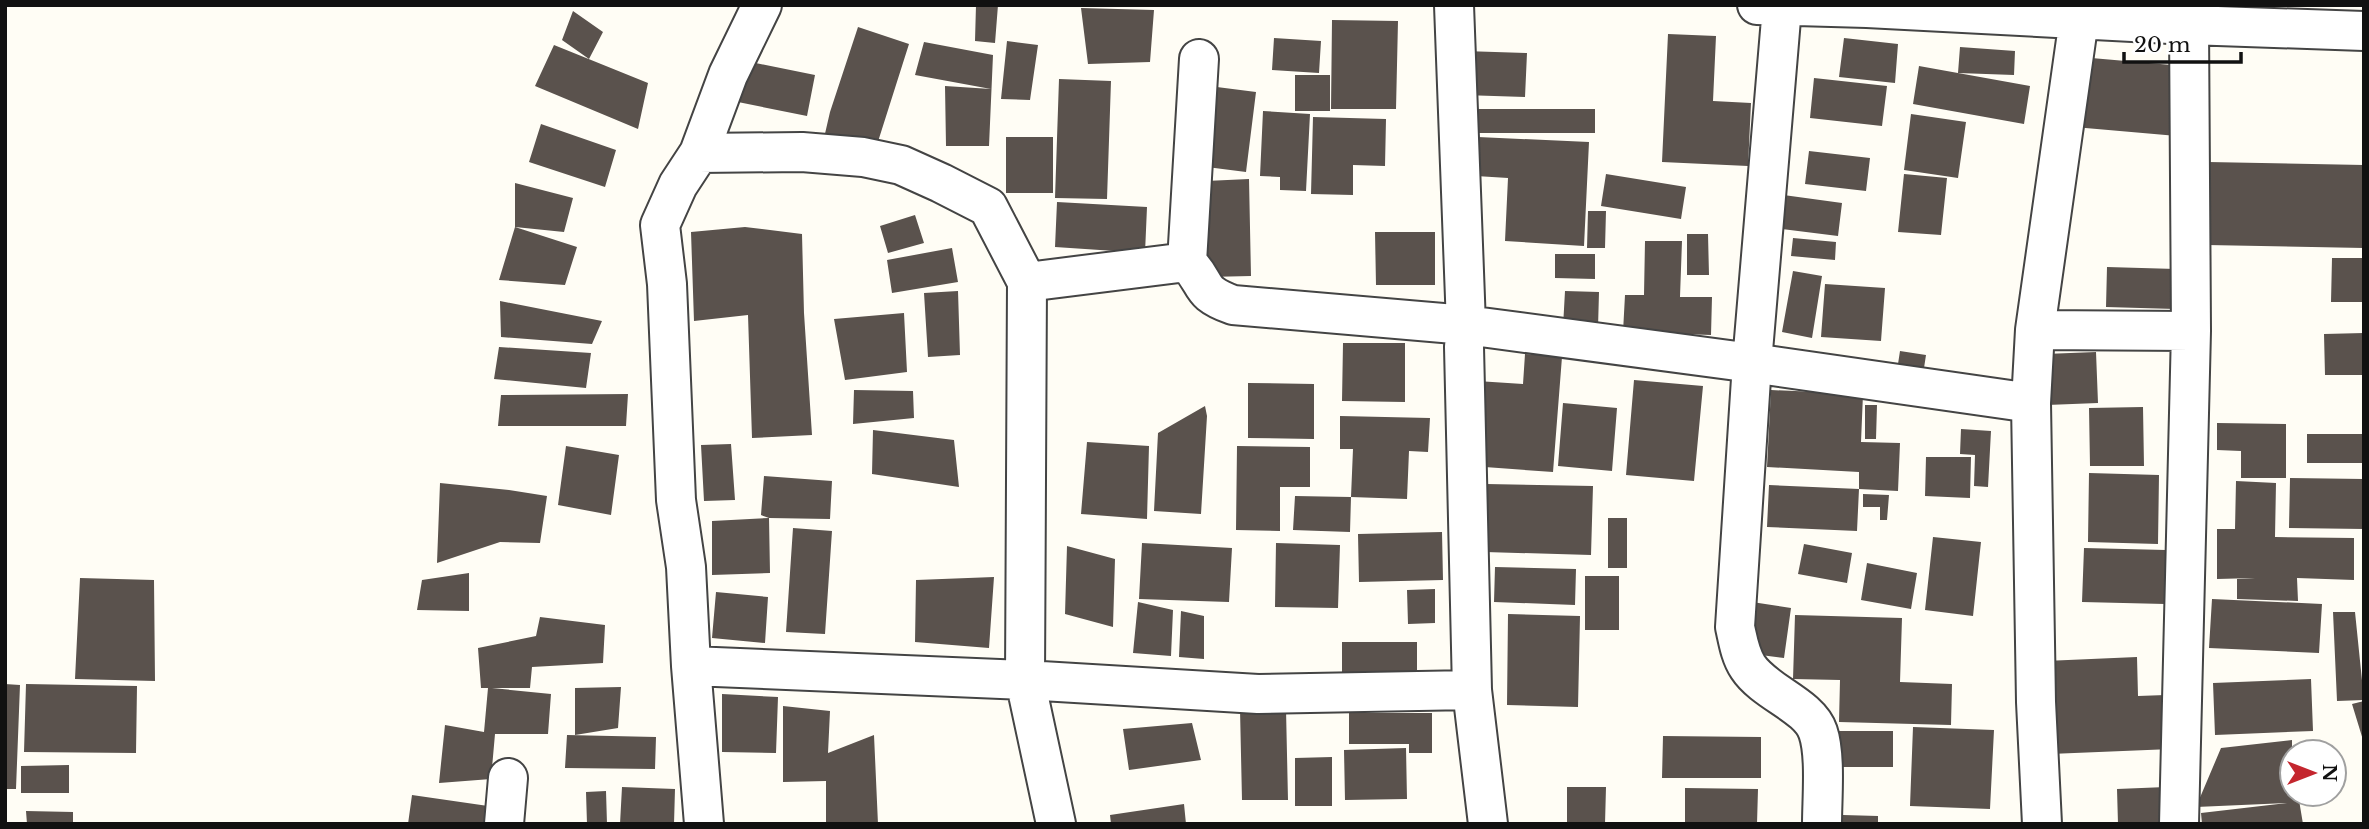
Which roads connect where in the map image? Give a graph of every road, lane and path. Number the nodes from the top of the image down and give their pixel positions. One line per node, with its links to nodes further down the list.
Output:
1 (762, 5): 9 (street)
2 (1454, 5): 12 (street)
3 (1769, 6): 4 (street); 15 (street)
4 (1867, 7): 5 (street)
5 (2099, 15): 6 (street); 13 (street)
6 (2189, 25): 7 (street); 14 (street)
7 (2364, 31)
8 (1199, 59): 10 (street)
9 (699, 153): 11 (street); 17 (street)
10 (1187, 262): 11 (street); 12 (street)
11 (1027, 282): 18 (street)
12 (1466, 325): 15 (street); 19 (street)
13 (2035, 330): 14 (street); 16 (street)
14 (2190, 331): 27 (street)
15 (1752, 363): 16 (street); 25 (street)
16 (2031, 403): 26 (street)
17 (691, 666): 18 (street); 22 (street)
18 (1025, 680): 19 (street); 23 (street)
19 (1472, 690): 24 (street)
20 (508, 778): 21 (street)
21 (504, 824)
22 (704, 824)
23 (1056, 824)
24 (1488, 824)
25 (1822, 824)
26 (2042, 824)
27 (2179, 824)

